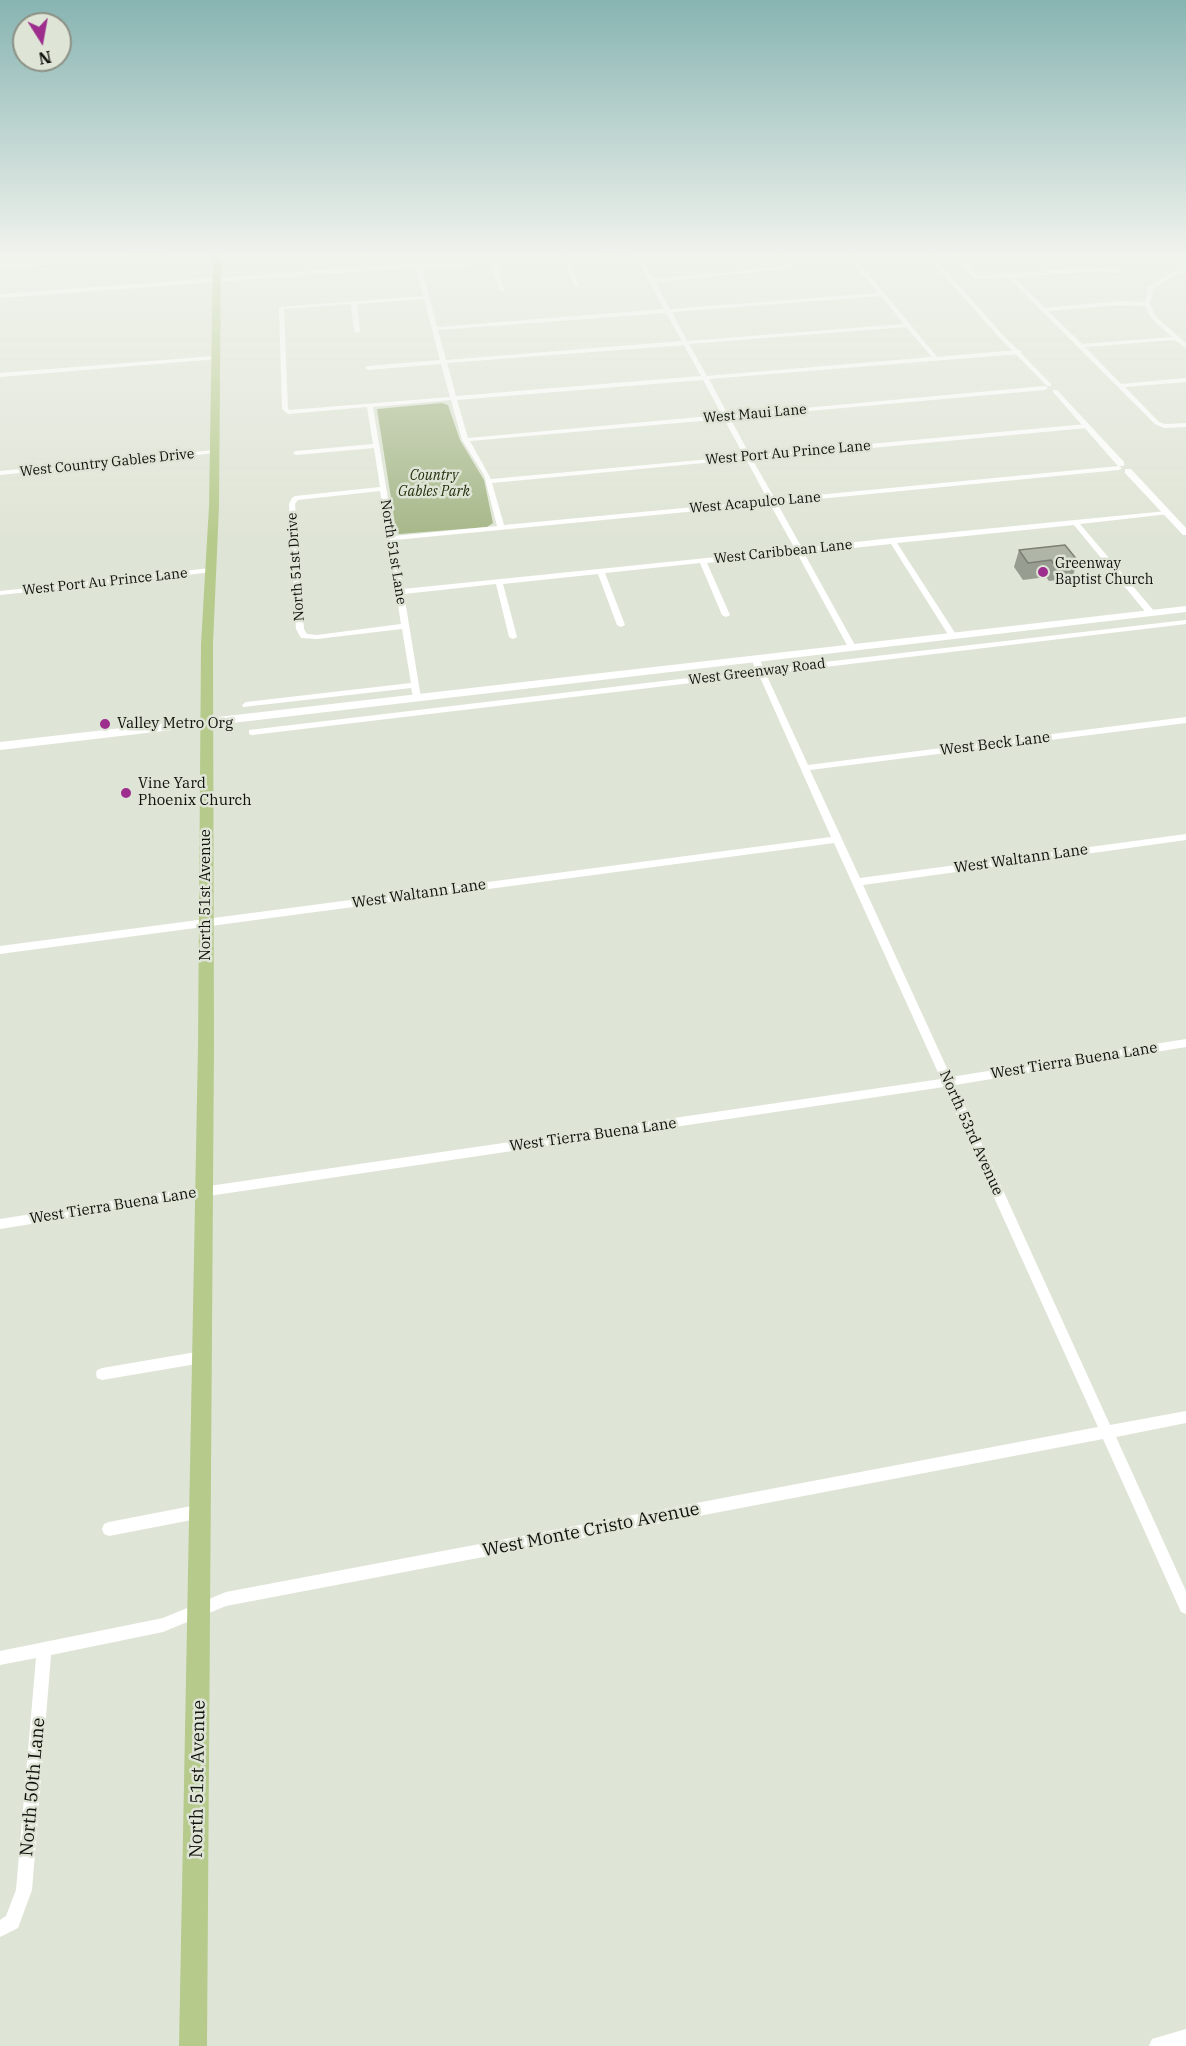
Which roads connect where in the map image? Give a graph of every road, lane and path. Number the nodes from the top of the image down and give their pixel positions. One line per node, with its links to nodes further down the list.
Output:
1 (215, 349): 10 (main road, North 51st Avenue)
2 (283, 349): 20 (street)
3 (440, 349): 12 (street)
4 (607, 349): 12 (street)
5 (690, 349): 15 (street)
6 (928, 349): 11 (street)
7 (1016, 349): 9 (street)
8 (1084, 349): 17 (street)
9 (1019, 352): 11 (street); 18 (street)
10 (215, 358): 14 (street); 26 (main road, North 51st Avenue)
11 (936, 359): 15 (street)
12 (443, 363): 13 (street); 19 (street)
13 (368, 368)
14 (0, 375)
15 (705, 378): 19 (street); 21 (street)
16 (1186, 380): 17 (street)
17 (1120, 386): 23 (street)
18 (1050, 388): 21 (street, West Maui Lane); 22 (street)
19 (453, 399): 20 (street); 24 (street)
20 (370, 406): 25 (street, North 51st Lane)
21 (726, 416): 24 (street, West Maui Lane); 28 (street)
22 (1087, 426): 28 (street, West Port Au Prince Lane); 29 (street)
23 (1186, 426)
24 (465, 440): 31 (street)
25 (376, 446): 27 (street); 32 (street, North 51st Lane)
26 (214, 452): 30 (street, West Country Gables Drive); 42 (main road, North 51st Avenue)
27 (296, 453)
28 (748, 457): 31 (street, West Port Au Prince Lane); 33 (street)
29 (1120, 466): 33 (street, West Acapulco Lane); 34 (street)
30 (0, 473)
31 (489, 481): 36 (street)
32 (383, 489): 38 (street, North 51st Lane); 52 (street, North 51st Drive)
33 (772, 501): 36 (street, West Acapulco Lane); 40 (street)
34 (1167, 513): 35 (street, West Caribbean Lane); 37 (street)
35 (1075, 522): 39 (street, West Caribbean Lane); 48 (street)
36 (501, 527): 38 (street, West Acapulco Lane)
37 (1186, 533)
38 (391, 538): 45 (street, North 51st Lane)
39 (892, 540): 40 (street, West Caribbean Lane); 54 (street)
40 (800, 551): 41 (street, West Caribbean Lane); 57 (street)
41 (703, 561): 43 (street, West Caribbean Lane); 49 (street)
42 (211, 570): 46 (street, West Port Au Prince Lane); 66 (main road, North 51st Avenue)
43 (601, 571): 44 (street, West Caribbean Lane); 51 (street)
44 (499, 581): 45 (street, West Caribbean Lane); 55 (street)
45 (400, 592): 52 (street, North 51st Lane)
46 (0, 593)
47 (1186, 609): 48 (main road, West Greenway Road)
48 (1151, 613): 53 (main road, West Greenway Road)
49 (726, 615)
50 (1186, 622): 56 (street, West Greenway Road)
51 (621, 625)
52 (405, 626): 60 (street, North 51st Lane)
53 (1025, 627): 54 (main road, West Greenway Road); 56 (street)
54 (953, 636): 57 (main road, West Greenway Road)
55 (513, 637)
56 (1034, 640): 59 (street, West Greenway Road)
57 (852, 647): 58 (main road, West Greenway Road)
58 (755, 658): 59 (street, North 53rd Avenue); 61 (main road, West Greenway Road)
59 (761, 672): 64 (street, West Greenway Road); 69 (street, North 53rd Avenue)
60 (415, 685): 62 (street, North 51st Lane); 63 (street)
61 (477, 691): 62 (main road, West Greenway Road); 64 (street)
62 (417, 698): 66 (main road, West Greenway Road)
63 (246, 705)
64 (480, 705): 67 (street, West Greenway Road)
65 (1186, 720): 69 (street, West Beck Lane)
66 (206, 722): 68 (main road, West Greenway Road); 73 (main road, North 51st Avenue)
67 (252, 732)
68 (0, 746)
69 (805, 768): 71 (street, North 53rd Avenue)
70 (1186, 837): 72 (street, West Waltann Lane)
71 (837, 839): 72 (street, North 53rd Avenue); 73 (street, West Waltann Lane)
72 (857, 882): 76 (street, North 53rd Avenue)
73 (207, 922): 74 (street, West Waltann Lane); 77 (main road, North 51st Avenue)
74 (0, 950)
75 (1186, 1043): 76 (street, West Tierra Buena Lane)
76 (948, 1082): 77 (street, West Tierra Buena Lane); 82 (street, North 53rd Avenue)
77 (205, 1192): 78 (street, West Tierra Buena Lane); 79 (main road, North 51st Avenue)
78 (0, 1224)
79 (202, 1357): 80 (street); 83 (main road, North 51st Avenue)
80 (102, 1374)
81 (1186, 1417): 82 (street, West Monte Cristo Avenue)
82 (1106, 1432): 85 (street, North 53rd Avenue); 86 (street, West Monte Cristo Avenue)
83 (202, 1511): 84 (street); 86 (main road, North 51st Avenue)
84 (110, 1529)
85 (1186, 1607)
86 (199, 1611): 87 (street, West Monte Cristo Avenue); 91 (main road, North 51st Avenue)
87 (44, 1650): 88 (street, West Monte Cristo Avenue); 89 (street, North 50th Lane)
88 (0, 1658)
89 (6, 1926)
90 (1186, 2039): 92 (street)
91 (193, 2046)
92 (1159, 2046)

